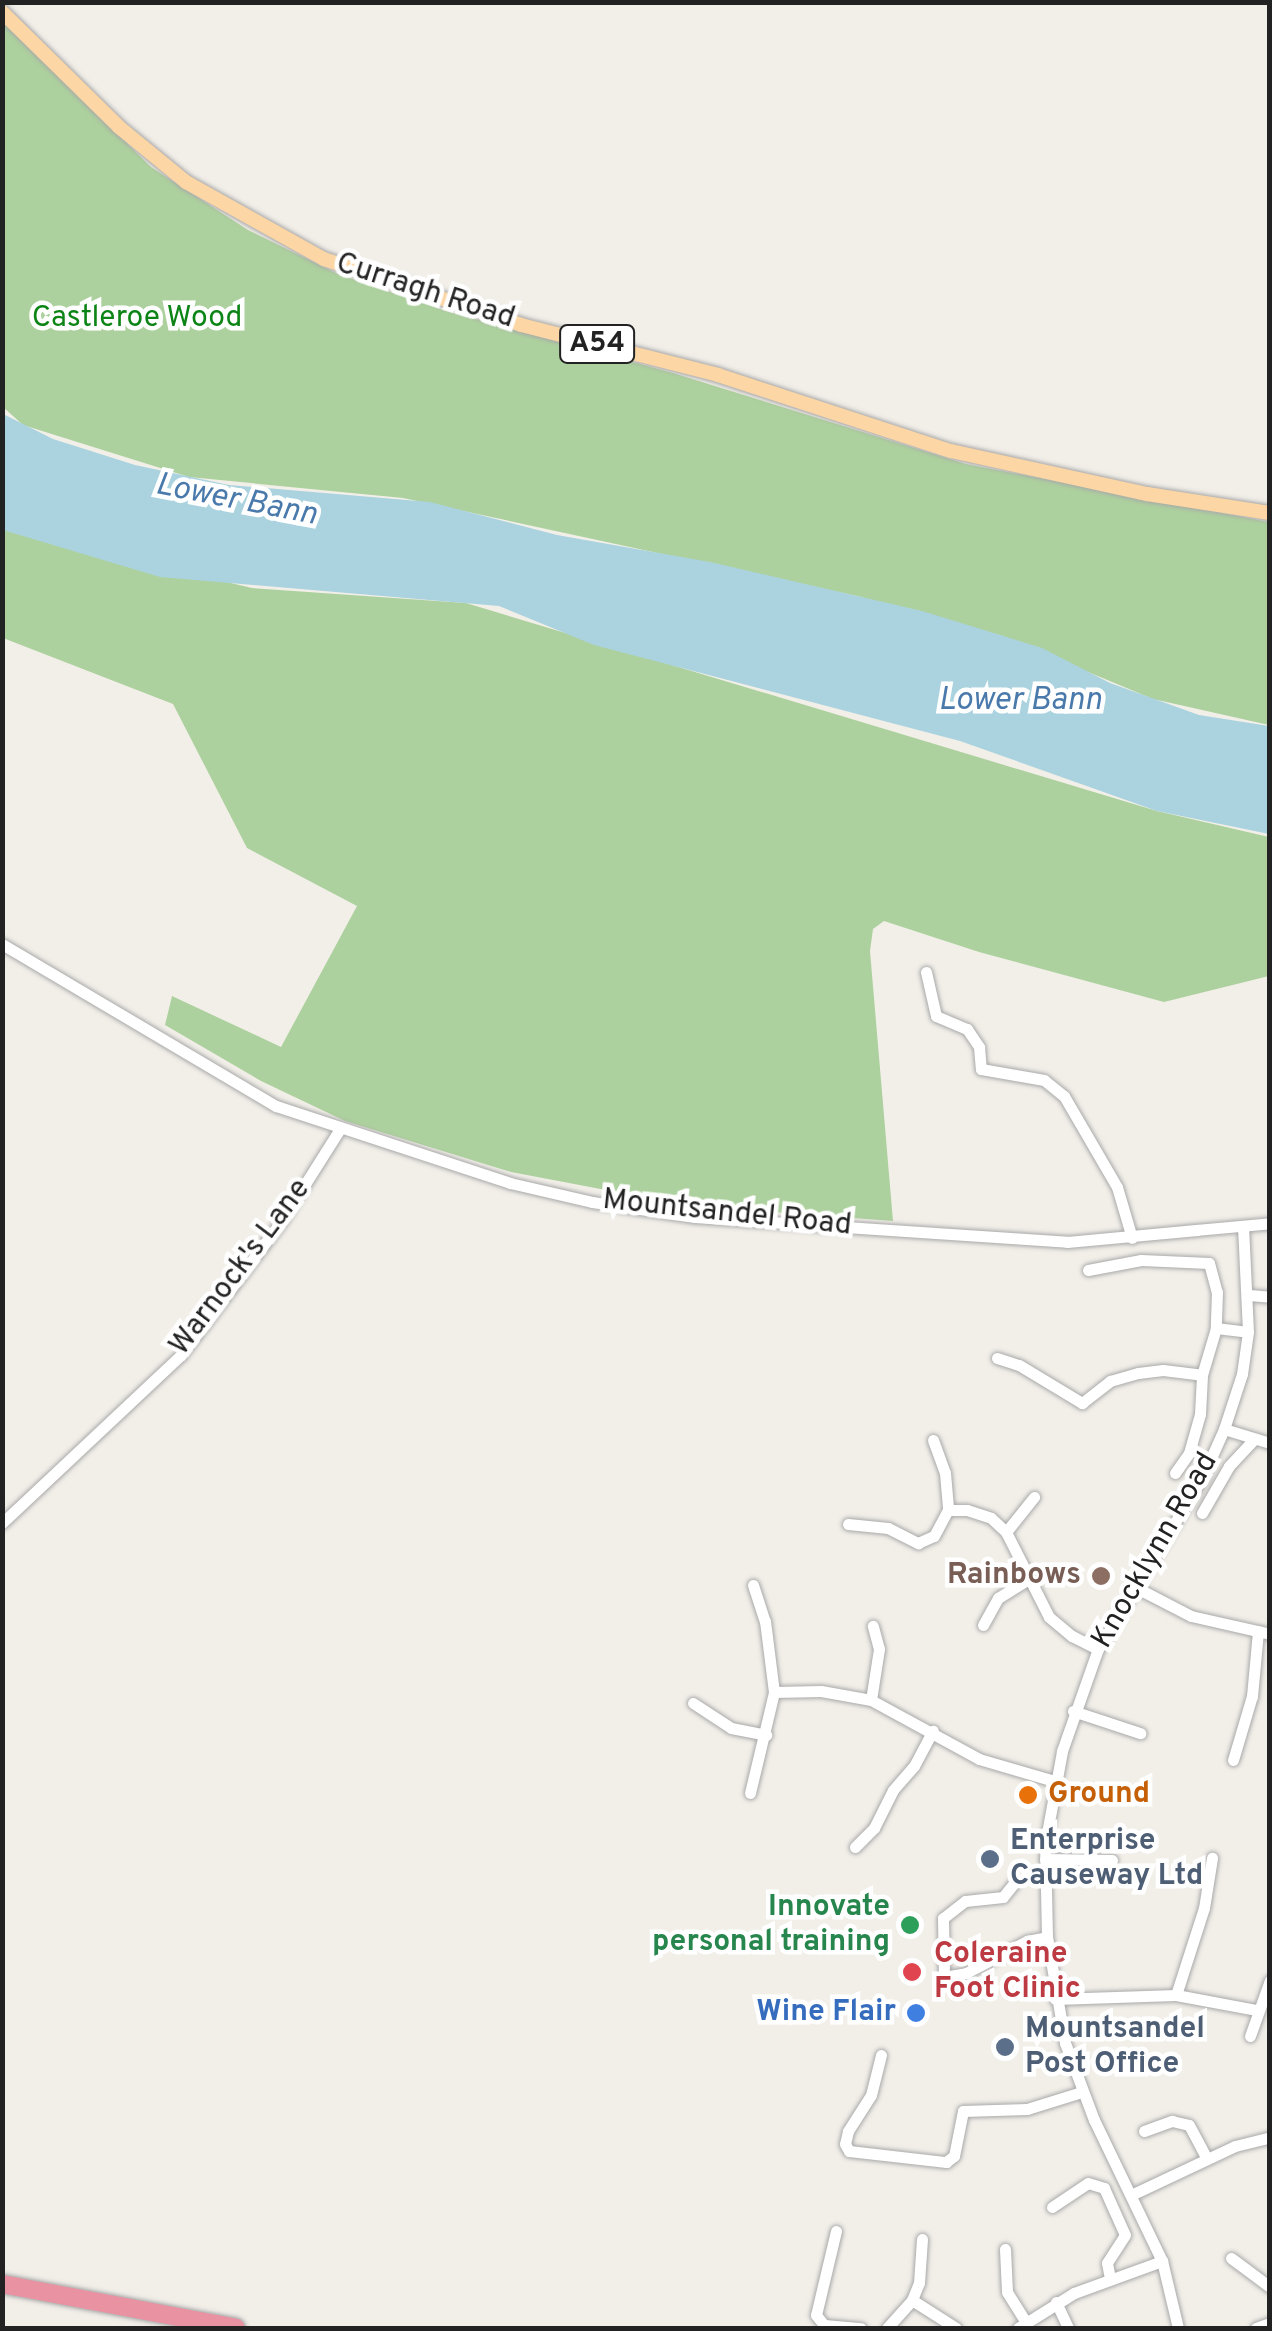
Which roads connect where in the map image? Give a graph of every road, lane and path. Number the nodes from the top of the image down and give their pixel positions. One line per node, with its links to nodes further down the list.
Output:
1 (2, 12): 2 (main road, Curragh Road / A54)
2 (1270, 513)
3 (2, 944): 5 (street, Mountsandel Road)
4 (926, 972): 8 (street)
5 (340, 1129): 8 (street, Mountsandel Road); 24 (street, Warnock's Lane)
6 (1270, 1222): 7 (street, Mountsandel Road)
7 (1243, 1227): 8 (street, Mountsandel Road); 10 (street, Knocklynn Road)
8 (1132, 1238)
9 (1088, 1270): 12 (street)
10 (1250, 1295): 11 (street); 13 (street, Knocklynn Road)
11 (1270, 1297)
12 (1216, 1328): 13 (street); 15 (street)
13 (1248, 1332): 16 (street, Knocklynn Road)
14 (997, 1358): 15 (street)
15 (1202, 1374): 20 (street)
16 (1224, 1430): 17 (street); 29 (street, Knocklynn Road)
17 (1254, 1439): 19 (street); 23 (street)
18 (933, 1440): 22 (street)
19 (1270, 1443)
20 (1175, 1473)
21 (1034, 1496): 26 (street)
22 (948, 1510): 25 (street); 26 (street)
23 (1202, 1513)
24 (2, 1523)
25 (848, 1524)
26 (1006, 1532): 27 (street)
27 (1027, 1580): 31 (street); 33 (street)
28 (753, 1584): 34 (street)
29 (1133, 1586): 32 (street); 33 (street, Knocklynn Road)
30 (873, 1626): 35 (street)
31 (983, 1626)
32 (1264, 1632): 41 (street)
33 (1098, 1650): 37 (street, Knocklynn Road)
34 (774, 1692): 35 (street); 40 (street)
35 (871, 1700): 38 (street)
36 (693, 1703): 40 (street)
37 (1073, 1711): 39 (street); 42 (street, Knocklynn Road)
38 (933, 1731): 42 (street); 44 (street)
39 (1140, 1733)
40 (766, 1734): 43 (street)
41 (1233, 1760)
42 (1054, 1782): 46 (street, Knocklynn Road)
43 (750, 1792)
44 (855, 1848)
45 (1212, 1858): 51 (street)
46 (1045, 1859): 47 (street); 49 (street, Knocklynn Road)
47 (1112, 1860)
48 (1015, 1882): 49 (street)
49 (1046, 1937): 52 (street, Knocklynn Road)
50 (1270, 1980): 53 (street)
51 (1176, 1995): 52 (street); 53 (street)
52 (1055, 1999): 56 (street, Knocklynn Road)
53 (1256, 2010): 54 (street)
54 (1250, 2036)
55 (881, 2055): 56 (street)
56 (1082, 2092): 60 (street, Knocklynn Road)
57 (1144, 2131): 59 (street)
58 (1270, 2137): 59 (street)
59 (1207, 2159): 60 (street)
60 (1131, 2195): 66 (street, Knocklynn Road)
61 (1052, 2207): 67 (street)
62 (836, 2232): 75 (street)
63 (922, 2239): 70 (street)
64 (1005, 2248): 73 (street)
65 (1232, 2258): 69 (street)
66 (1162, 2261): 67 (street); 79 (street, Knocklynn Road)
67 (1110, 2279): 71 (street)
68 (2, 2284): 74 (highway)
69 (1270, 2287)
70 (912, 2300): 76 (street); 77 (street)
71 (1056, 2302): 73 (street); 78 (street)
72 (1270, 2324): 80 (street)
73 (1022, 2325)
74 (236, 2328)
75 (861, 2328)
76 (887, 2328)
77 (956, 2328)
78 (1068, 2328)
79 (1178, 2328)
80 (1256, 2328)

